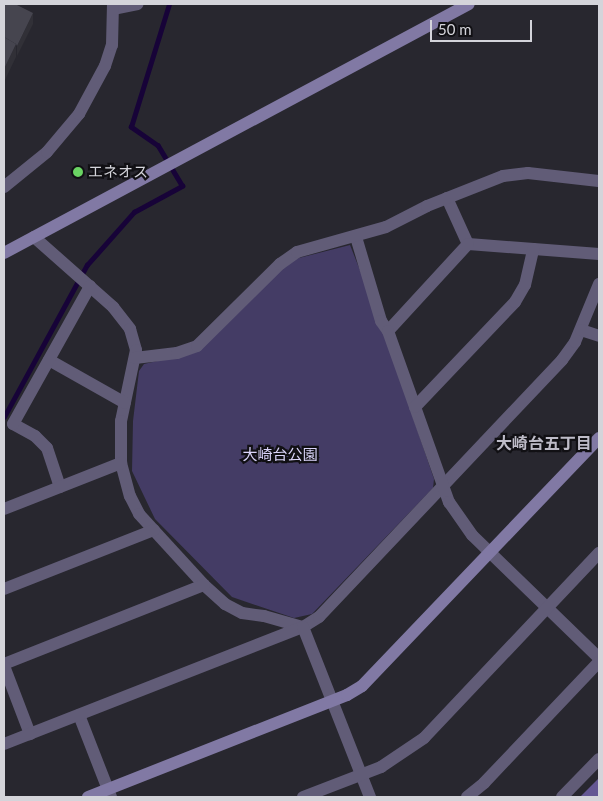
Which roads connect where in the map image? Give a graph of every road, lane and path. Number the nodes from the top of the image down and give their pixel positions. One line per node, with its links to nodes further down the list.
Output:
1 (137, 4): 3 (street)
2 (468, 4): 7 (street)
3 (113, 6): 5 (street)
4 (599, 181): 6 (street)
5 (4, 187)
6 (447, 198): 8 (street); 9 (street)
7 (34, 237): 11 (street); 14 (street)
8 (356, 237): 16 (street); 18 (street)
9 (468, 244): 10 (street); 16 (street)
10 (533, 249): 12 (street); 21 (street)
11 (4, 253)
12 (599, 254)
13 (599, 284): 15 (street)
14 (90, 286): 18 (street); 19 (street)
15 (581, 330): 17 (street); 24 (street)
16 (388, 331): 21 (street)
17 (599, 336)
18 (135, 358): 20 (street)
19 (49, 360): 20 (street); 25 (street)
20 (125, 403): 23 (street)
21 (415, 407): 24 (street)
22 (599, 438): 28 (street)
23 (121, 463): 25 (street); 27 (street)
24 (443, 486): 28 (street); 33 (street)
25 (60, 487): 26 (street)
26 (4, 509)
27 (154, 530): 30 (street); 31 (street)
28 (490, 552): 32 (street); 37 (street)
29 (599, 553): 32 (street)
30 (204, 585): 33 (street); 36 (street)
31 (4, 589)
32 (548, 608): 34 (street); 42 (street)
33 (302, 627): 37 (street); 38 (street)
34 (599, 658)
35 (599, 662): 47 (street)
36 (4, 665): 39 (street)
37 (332, 701): 42 (street); 43 (street)
38 (79, 715): 39 (street); 43 (street)
39 (30, 734): 40 (street)
40 (4, 744)
41 (599, 759): 48 (street)
42 (361, 774): 45 (street); 46 (street)
43 (110, 793): 44 (street)
44 (88, 797)
45 (303, 797)
46 (370, 797)
47 (468, 797)
48 (562, 797)

